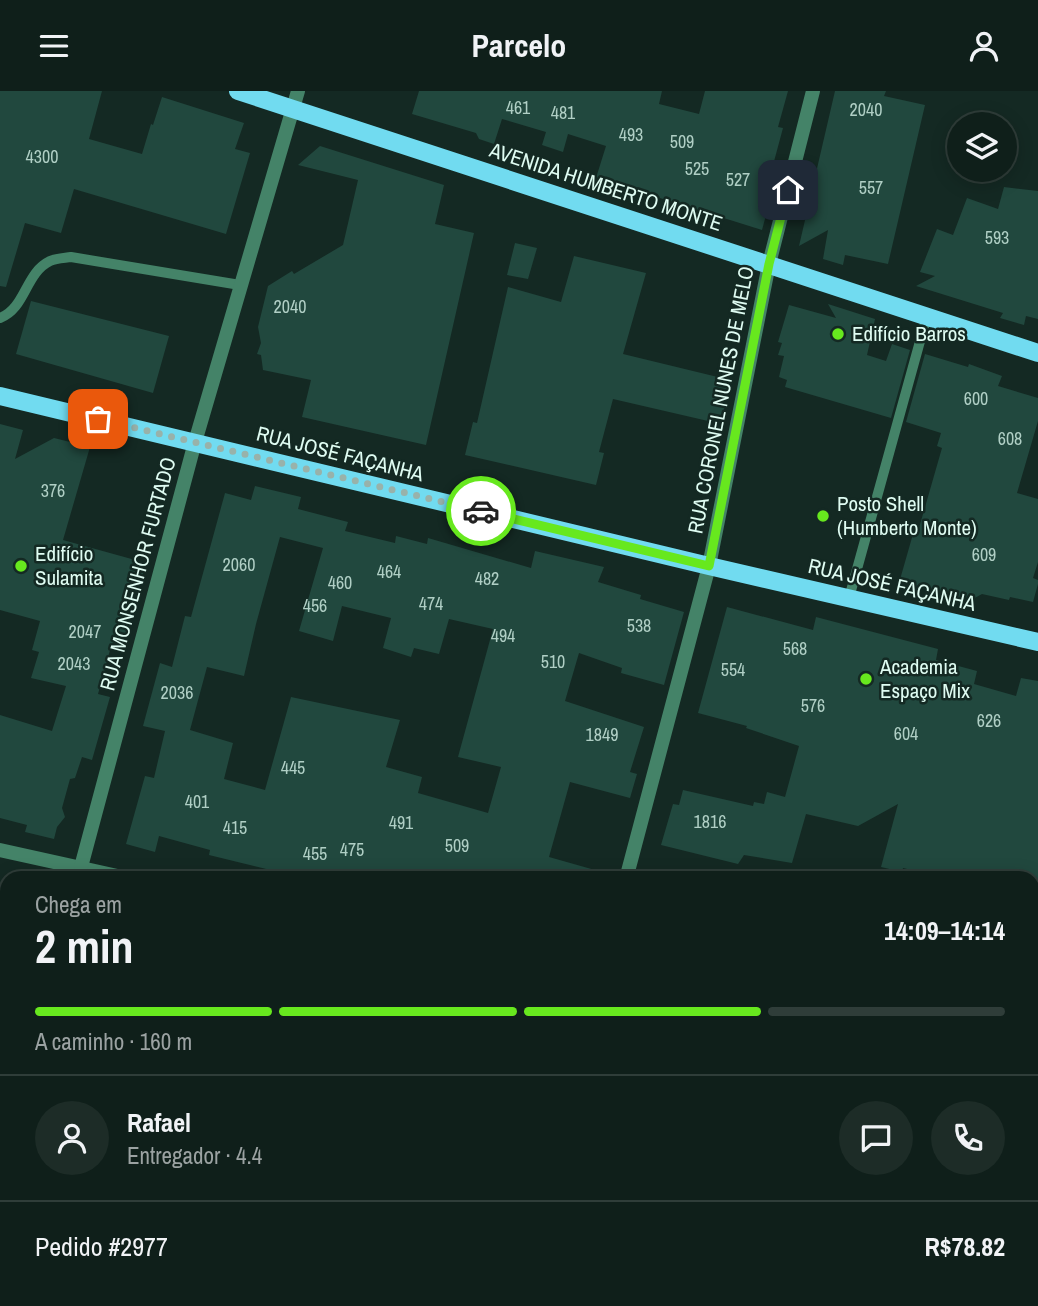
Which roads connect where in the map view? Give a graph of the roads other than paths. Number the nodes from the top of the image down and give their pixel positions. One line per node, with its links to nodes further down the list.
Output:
1 (239, 91): 3 (main road, AVENIDA HUMBERTO MONTE)
2 (813, 91): 4 (street, RUA CORONEL NUNES DE MELO)
3 (296, 100): 4 (main road, AVENIDA HUMBERTO MONTE); 5 (street, RUA MONSENHOR FURTADO)
4 (769, 264): 6 (main road, AVENIDA HUMBERTO MONTE); 11 (street, RUA CORONEL NUNES DE MELO)
5 (240, 285): 7 (lane); 10 (street, RUA MONSENHOR FURTADO)
6 (927, 316): 8 (main road, AVENIDA HUMBERTO MONTE); 12 (lane)
7 (0, 318)
8 (1038, 353)
9 (0, 395): 10 (main road, RUA JOSÉ FAÇANHA)
10 (195, 442): 11 (main road, RUA JOSÉ FAÇANHA); 15 (street, RUA MONSENHOR FURTADO)
11 (709, 566): 12 (main road, RUA JOSÉ FAÇANHA); 17 (street, RUA CORONEL NUNES DE MELO)
12 (849, 598): 13 (main road, RUA JOSÉ FAÇANHA)
13 (1038, 642)
14 (0, 850): 15 (street)
15 (80, 867): 16 (street)
16 (97, 871)
17 (628, 871)

